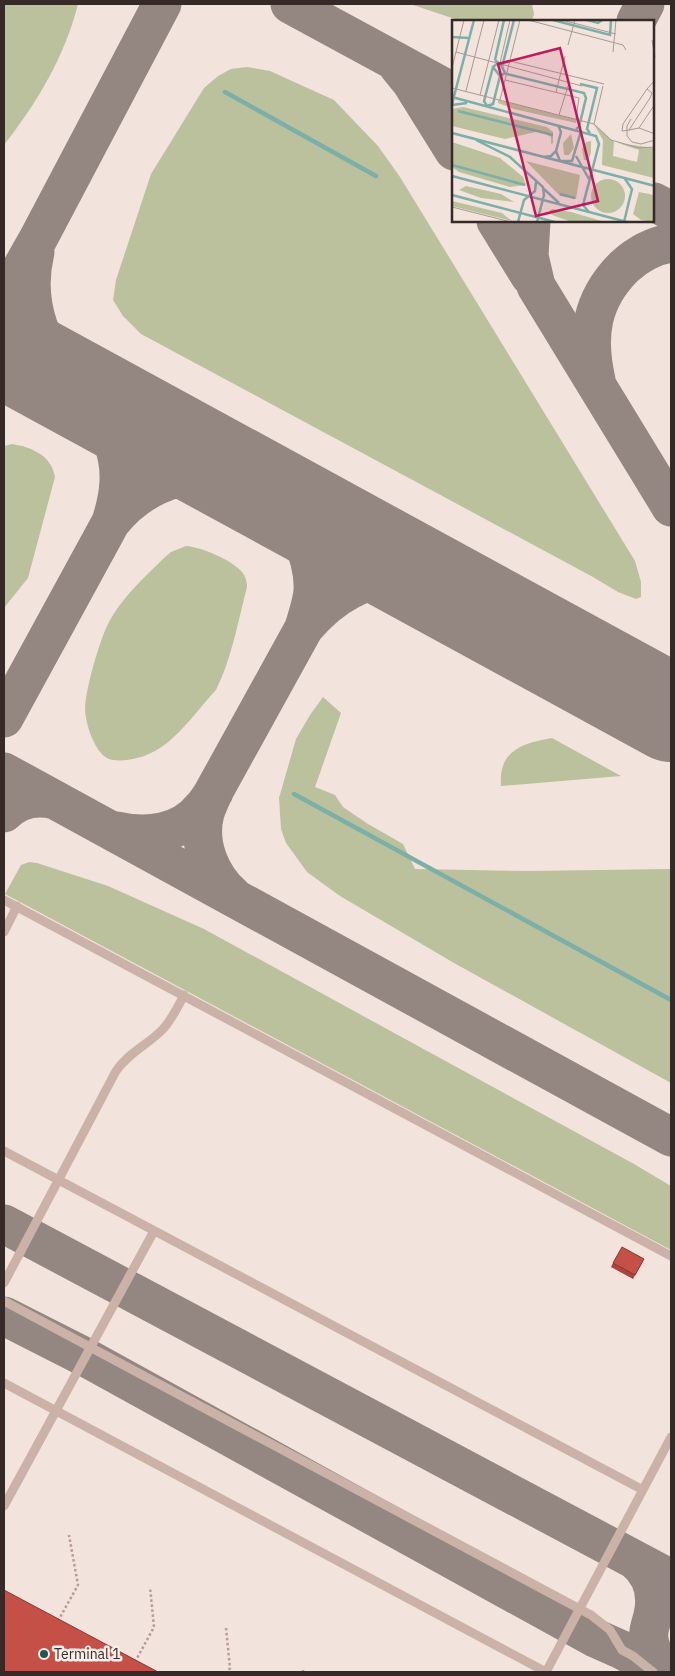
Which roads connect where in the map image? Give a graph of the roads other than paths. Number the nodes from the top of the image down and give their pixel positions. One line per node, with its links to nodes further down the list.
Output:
1 (4, 900): 2 (lane)
2 (17, 906): 3 (lane); 4 (lane)
3 (4, 932)
4 (184, 996): 6 (lane); 8 (lane)
5 (4, 1151): 6 (lane)
6 (59, 1180): 7 (lane); 9 (lane)
7 (154, 1230): 11 (lane); 15 (lane)
8 (671, 1256)
9 (4, 1283)
10 (4, 1301): 11 (lane)
11 (90, 1348): 13 (lane); 17 (lane)
12 (4, 1383): 13 (lane)
13 (56, 1410): 16 (lane); 18 (lane)
14 (671, 1437): 15 (lane)
15 (643, 1490): 17 (lane)
16 (4, 1506)
17 (580, 1609): 18 (lane); 19 (lane)
18 (546, 1672)
19 (653, 1672)

